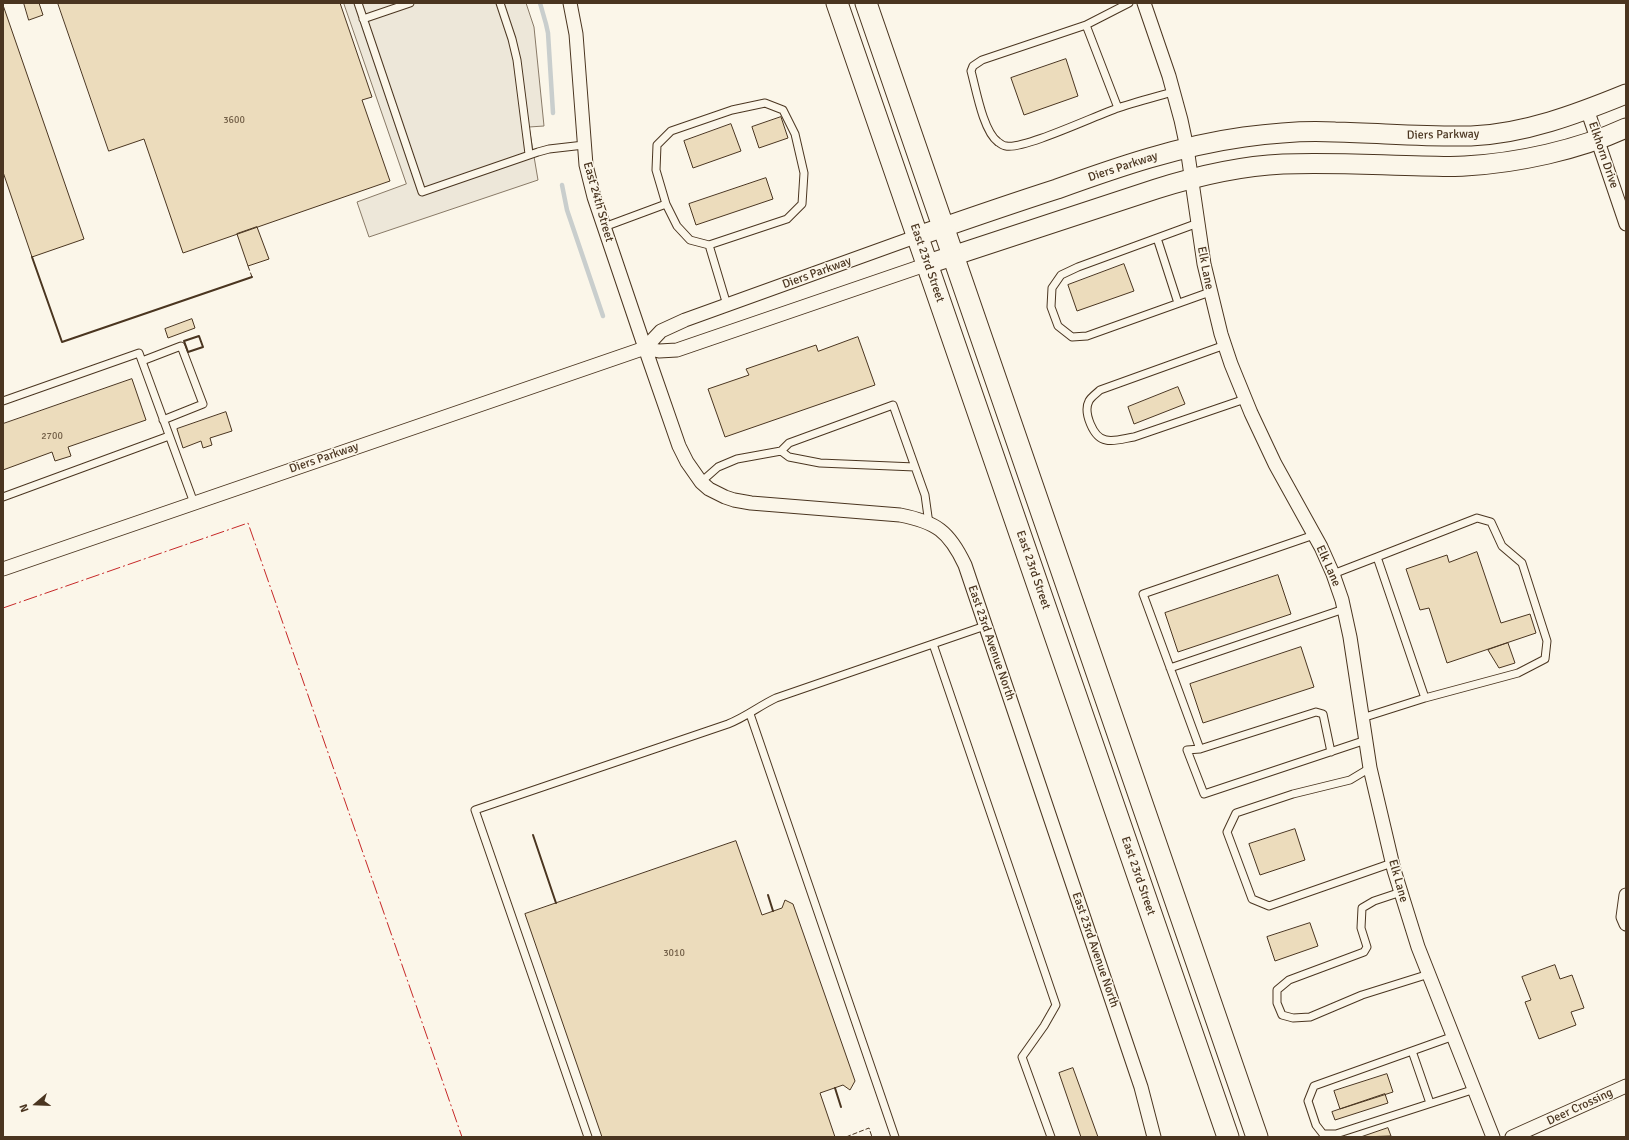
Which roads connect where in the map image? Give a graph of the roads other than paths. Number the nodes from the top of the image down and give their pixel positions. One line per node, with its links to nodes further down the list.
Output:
1 (358, 3): 9 (lane)
2 (410, 3): 9 (lane)
3 (500, 3): 19 (lane)
4 (570, 3): 17 (street, East 24th Street)
5 (837, 3): 26 (main road, East 23rd Street)
6 (866, 3): 25 (main road)
7 (1129, 3): 10 (lane)
8 (1144, 3): 11 (street, Elk Lane)
9 (363, 19): 19 (lane)
10 (1086, 25): 13 (lane); 13 (lane)
11 (1173, 92): 13 (lane); 18 (street, Elk Lane)
12 (1626, 94): 14 (main road, Diers Parkway)
13 (1118, 108)
14 (1587, 110): 16 (street, Elkhorn Drive); 18 (main road, Diers Parkway)
15 (1626, 128): 16 (main road, Diers Parkway)
16 (1597, 139): 20 (main road, Diers Parkway); 23 (street, Elkhorn Drive)
17 (584, 145): 19 (lane); 24 (street, East 24th Street)
18 (1187, 148): 20 (street, Elk Lane); 25 (main road, Diers Parkway)
19 (529, 154)
20 (1191, 178): 22 (street, Elk Lane); 29 (main road, Diers Parkway)
21 (666, 204): 24 (lane); 28 (lane); 28 (lane)
22 (1198, 224): 27 (lane); 31 (street, Elk Lane)
23 (1626, 224)
24 (604, 227): 35 (street, East 24th Street)
25 (944, 227): 26 (main road, Diers Parkway); 29 (main road)
26 (918, 236): 30 (main road, East 23rd Street); 33 (street, Diers Parkway)
27 (1157, 238): 32 (lane); 32 (lane)
28 (709, 245): 33 (lane)
29 (954, 256): 30 (main road, Diers Parkway); 77 (main road)
30 (928, 264): 35 (street, Diers Parkway); 76 (main road, East 23rd Street)
31 (1210, 292): 32 (lane); 34 (street, Elk Lane)
32 (1178, 303)
33 (727, 305): 35 (street, Diers Parkway)
34 (1225, 345): 37 (street, Elk Lane); 37 (lane)
35 (645, 348): 43 (street, East 23rd Avenue North); 45 (street, Diers Parkway)
36 (142, 361): 38 (lane); 39 (lane); 39 (lane)
37 (1245, 399): 47 (street, Elk Lane)
38 (3, 401)
39 (163, 420): 40 (lane)
40 (169, 436): 44 (lane); 45 (lane)
41 (781, 451): 42 (lane); 42 (lane); 43 (lane)
42 (915, 467): 46 (lane)
43 (701, 482): 46 (street, East 23rd Avenue North)
44 (3, 498)
45 (194, 503): 49 (street, Diers Parkway)
46 (930, 524): 52 (street, East 23rd Avenue North)
47 (1314, 535): 50 (street, Elk Lane); 54 (lane)
48 (1377, 557): 50 (lane); 55 (lane); 55 (lane)
49 (3, 569)
50 (1333, 574): 51 (street, Elk Lane)
51 (1344, 609): 54 (lane); 57 (street, Elk Lane)
52 (985, 626): 53 (lane); 75 (street, East 23rd Avenue North)
53 (933, 644): 56 (lane); 74 (lane)
54 (1170, 668): 59 (lane)
55 (1425, 698): 57 (lane)
56 (750, 714): 72 (lane); 73 (lane)
57 (1362, 718): 58 (street, Elk Lane)
58 (1366, 740): 60 (lane); 61 (street, Elk Lane)
59 (1200, 749): 60 (lane); 60 (lane)
60 (1331, 752)
61 (1370, 768): 62 (street, Elk Lane); 62 (lane)
62 (1392, 863): 63 (street, Elk Lane)
63 (1400, 892): 66 (street, Elk Lane); 66 (lane)
64 (1626, 895): 65 (street)
65 (1626, 924)
66 (1429, 974): 67 (street, Elk Lane)
67 (1454, 1036): 68 (lane); 70 (street, Elk Lane)
68 (1412, 1051): 71 (lane); 71 (lane)
69 (1626, 1086): 79 (street, Deer Crossing)
70 (1475, 1089): 71 (lane); 78 (street, Elk Lane)
71 (1430, 1103)
72 (588, 1137)
73 (895, 1137)
74 (1051, 1137)
75 (1154, 1137)
76 (1228, 1137)
77 (1257, 1137)
78 (1493, 1137)
79 (1512, 1137)

